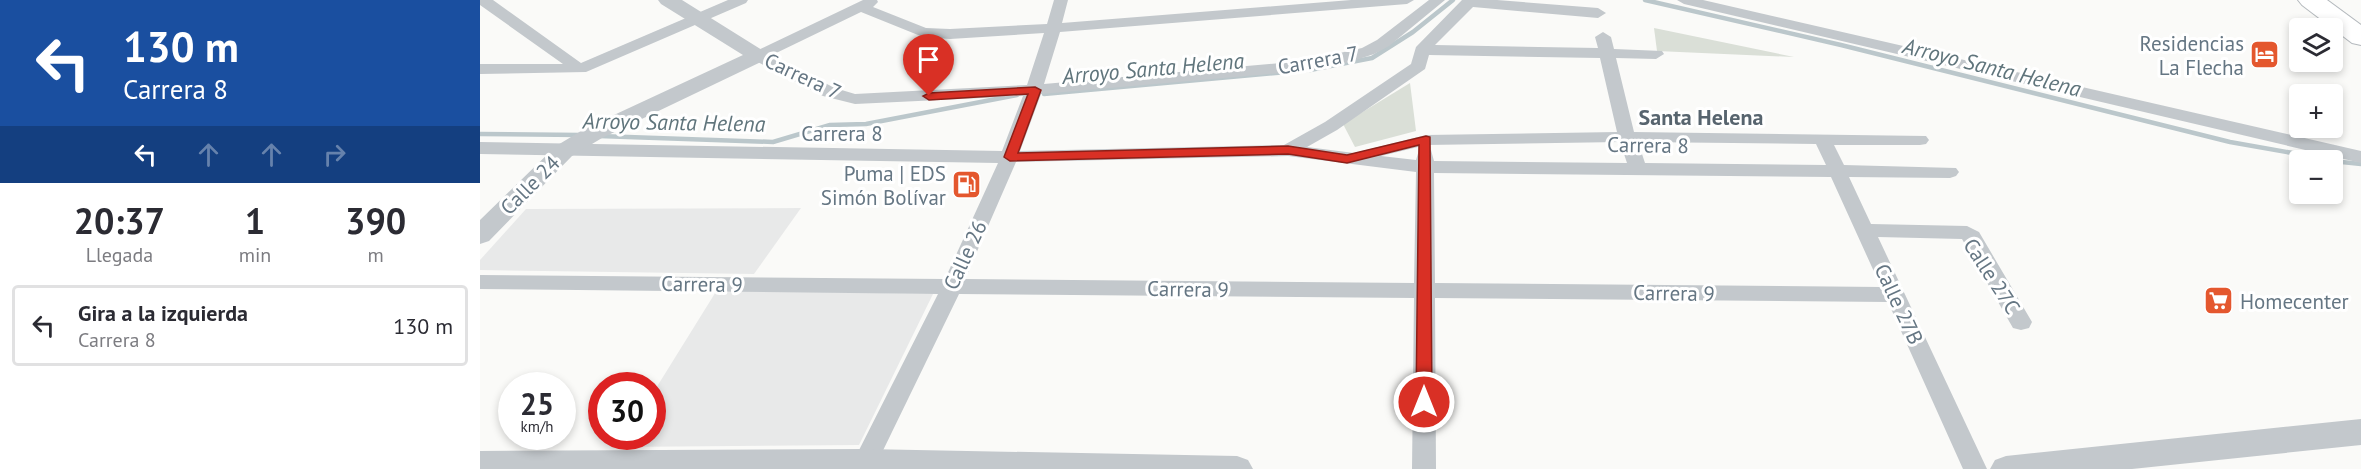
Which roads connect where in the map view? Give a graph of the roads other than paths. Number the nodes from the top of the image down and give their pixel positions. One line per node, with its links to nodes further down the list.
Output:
1 (483, 0): 23 (street)
2 (668, 0): 15 (street, Carrera 7)
3 (741, 0): 15 (street)
4 (876, 0): 11 (street, Calle 24)
5 (1061, 0): 16 (street, Calle 26)
6 (1407, 0): 16 (street)
7 (1684, 0): 34 (street)
8 (2311, 0): 17 (highway)
9 (2348, 0): 12 (highway)
10 (1469, 1): 13 (street); 14 (street)
11 (861, 7): 16 (street); 20 (street, Calle 24)
12 (2361, 9)
13 (1439, 10): 21 (street); 24 (street, Carrera 7)
14 (1598, 13)
15 (699, 19): 20 (street, Carrera 7); 23 (street)
16 (1054, 28): 24 (street, Calle 26)
17 (2361, 37)
18 (1605, 45): 19 (street); 21 (street); 26 (street)
19 (1656, 54)
20 (758, 56): 24 (street, Carrera 7); 32 (street, Calle 24)
21 (1421, 58): 25 (street)
22 (480, 69): 23 (street)
23 (580, 69)
24 (1035, 90): 33 (street, Calle 26)
25 (1330, 126): 31 (street); 35 (street)
26 (1627, 137): 27 (street, Carrera 8); 28 (street, Carrera 8); 37 (street)
27 (1426, 140): 35 (street, Carrera 8); 36 (street)
28 (1823, 140): 29 (street, Carrera 8); 38 (street, Calle 27B)
29 (1920, 140)
30 (480, 148): 32 (street, Carrera 8)
31 (1288, 150): 33 (street, Carrera 8); 35 (street, Carrera 8)
32 (564, 151): 33 (street, Carrera 8); 41 (street, Calle 24)
33 (1010, 157): 43 (street, Calle 26)
34 (2361, 157)
35 (1347, 159): 36 (street, Carrera 8)
36 (1425, 166): 37 (street, Carrera 8); 44 (street)
37 (1638, 168): 38 (street, Carrera 8)
38 (1837, 170): 39 (street, Carrera 8); 40 (street, Calle 27B)
39 (1950, 172)
40 (1865, 230): 45 (street, Calle 27B); 46 (street, Calle 27C)
41 (480, 235)
42 (480, 282): 43 (street, Carrera 9)
43 (951, 286): 44 (street, Carrera 9); 49 (street, Calle 26)
44 (1425, 291): 45 (street, Carrera 9); 51 (street)
45 (1895, 296): 52 (street, Calle 27B)
46 (2021, 322)
47 (2361, 432): 53 (street)
48 (480, 464): 49 (street)
49 (864, 466): 50 (street)
50 (1237, 469)
51 (1424, 469)
52 (1975, 469)
53 (2006, 469)

